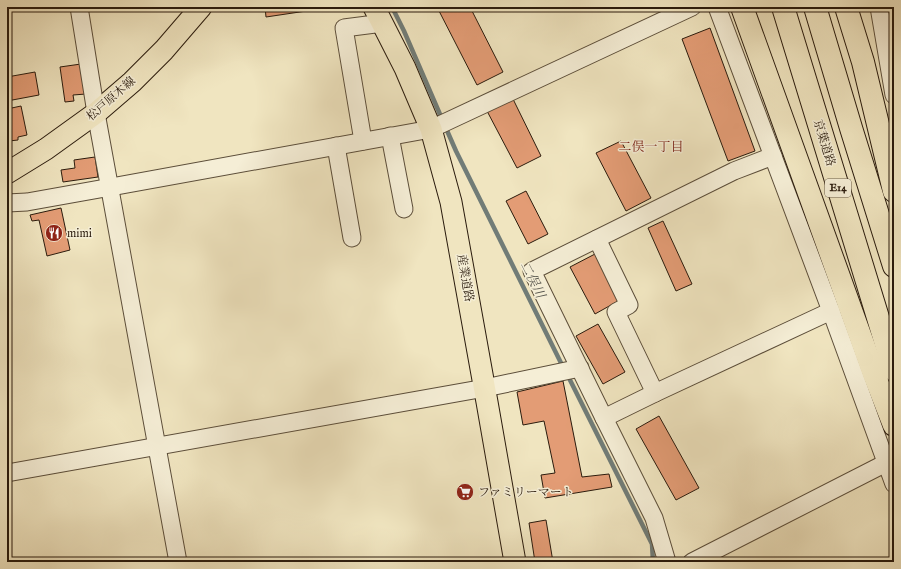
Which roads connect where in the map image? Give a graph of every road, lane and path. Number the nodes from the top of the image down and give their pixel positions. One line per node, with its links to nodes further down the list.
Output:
1 (79, 7): 15 (street)
2 (201, 7): 15 (main road, 松戸原木線)
3 (692, 7): 16 (street)
4 (718, 7): 20 (street)
5 (742, 7): 26 (highway)
6 (756, 7): 26 (highway)
7 (783, 7): 32 (highway, 京葉道路 / E14)
8 (815, 7): 29 (highway, E14)
9 (846, 7): 13 (highway)
10 (855, 7): 13 (highway)
11 (879, 7): 14 (street)
12 (379, 15): 16 (main road, 産業道路); 18 (street)
13 (863, 62): 23 (highway)
14 (894, 93)
15 (96, 113): 21 (main road, 松戸原木線); 22 (street)
16 (431, 129): 17 (street); 33 (main road, 産業道路)
17 (390, 136): 18 (street); 25 (street)
18 (363, 141): 19 (street)
19 (336, 146): 22 (street); 27 (street)
20 (773, 156): 28 (street); 30 (street)
21 (7, 173)
22 (110, 187): 24 (street); 37 (street)
23 (894, 191)
24 (7, 203)
25 (404, 209)
26 (822, 228): 36 (highway)
27 (352, 238)
28 (597, 240): 31 (street); 34 (street)
29 (894, 266)
30 (832, 311): 34 (street); 38 (street)
31 (580, 368): 33 (street); 35 (street)
32 (894, 370)
33 (485, 388): 37 (street); 42 (main road, 産業道路)
34 (655, 393): 35 (street)
35 (604, 418): 43 (street)
36 (894, 425)
37 (157, 447): 39 (street); 41 (street)
38 (886, 463): 40 (street); 44 (street)
39 (7, 474)
40 (894, 484)
41 (178, 562)
42 (515, 562)
43 (667, 562)
44 (692, 562)

